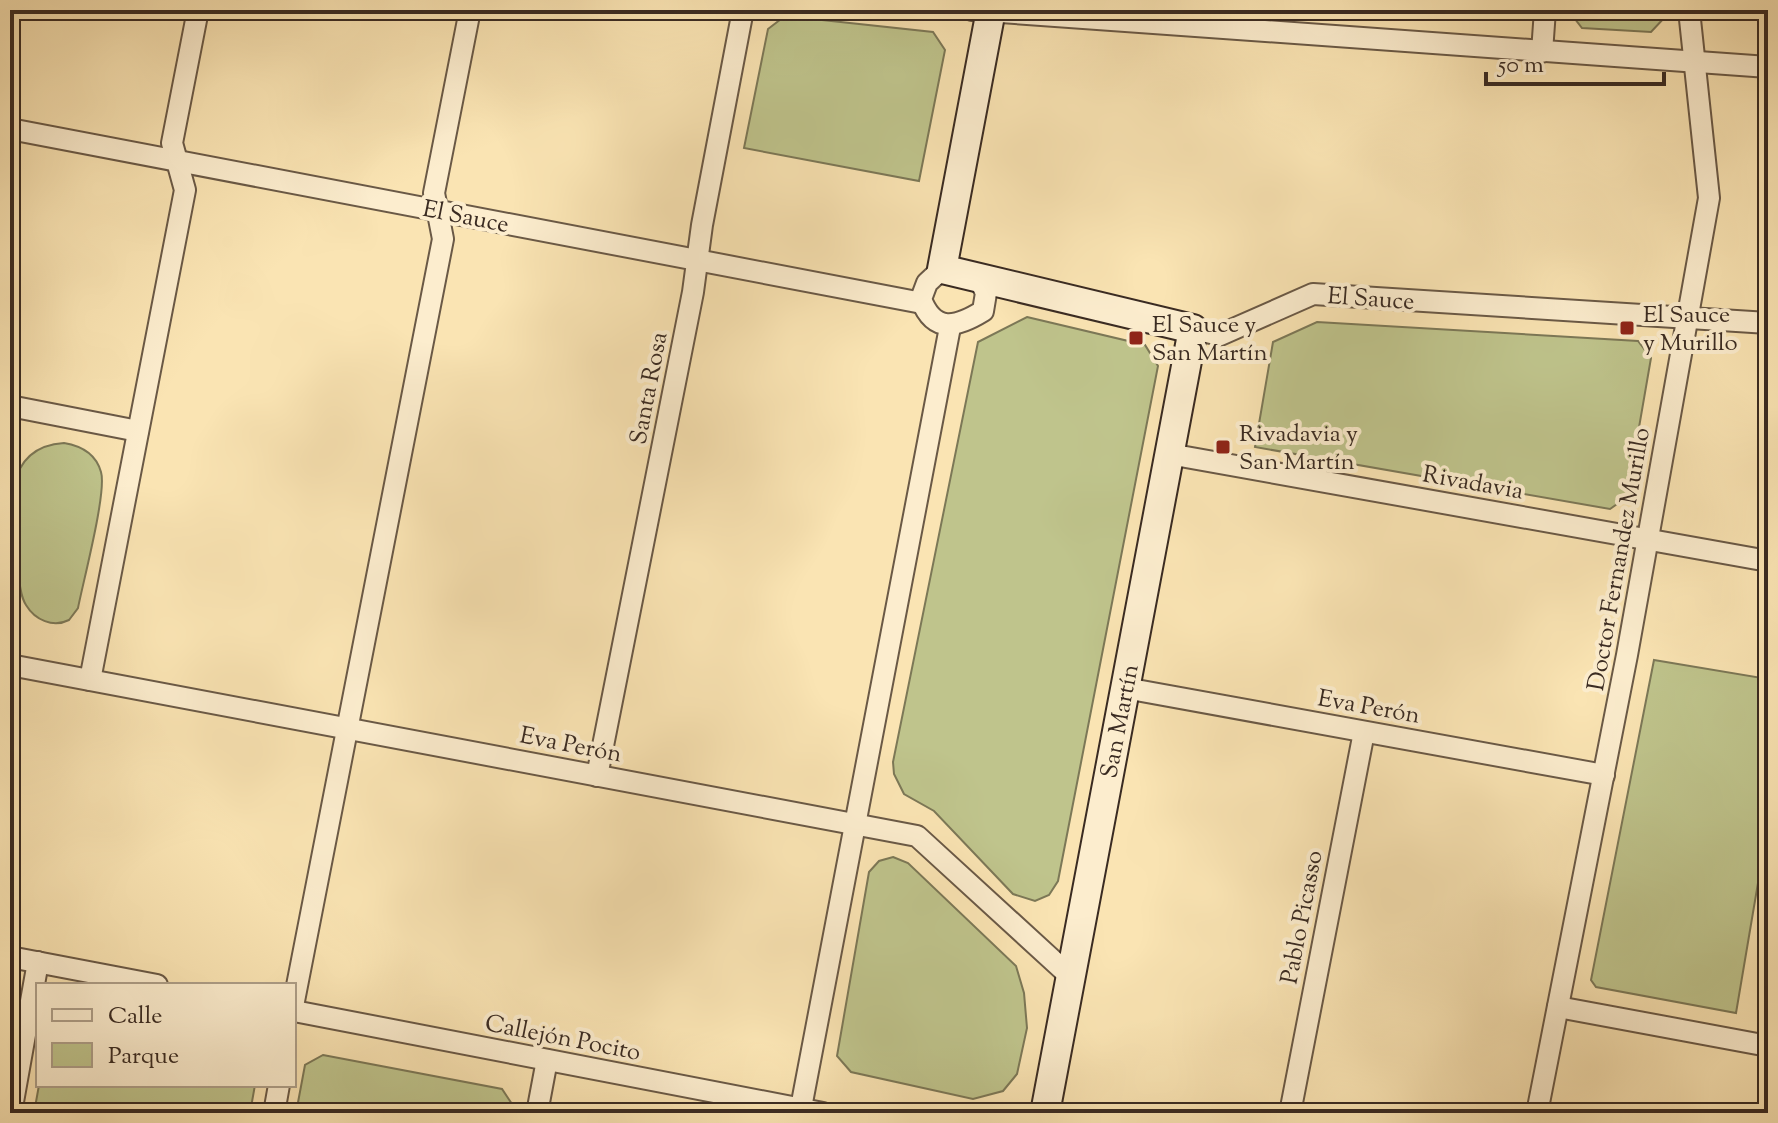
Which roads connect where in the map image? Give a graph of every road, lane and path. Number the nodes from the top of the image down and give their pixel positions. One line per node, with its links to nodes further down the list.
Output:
1 (198, 10): 11 (street)
2 (470, 10): 12 (street)
3 (743, 10): 13 (street, Santa Rosa)
4 (1545, 10): 7 (street)
5 (1689, 10): 8 (street, Doctor Fernandez Murillo)
6 (984, 11): 7 (street); 14 (street)
7 (1542, 52): 8 (street)
8 (1695, 62): 9 (street); 17 (street, Doctor Fernandez Murillo)
9 (1768, 67)
10 (10, 129): 11 (street, El Sauce)
11 (177, 161): 12 (street, El Sauce); 22 (street)
12 (437, 211): 13 (street, El Sauce); 29 (street)
13 (697, 260): 16 (street, El Sauce); 32 (street, Santa Rosa)
14 (942, 269): 15 (street, El Sauce); 16 (street)
15 (979, 278): 19 (street); 20 (street, El Sauce)
16 (922, 303): 19 (street)
17 (1687, 318): 18 (street, El Sauce); 20 (street, El Sauce); 24 (street, Doctor Fernandez Murillo)
18 (1768, 323)
19 (950, 327): 33 (street)
20 (1193, 329): 23 (street, San Martín)
21 (10, 406): 22 (street)
22 (138, 431): 27 (street)
23 (1169, 454): 24 (street, Rivadavia); 28 (street, San Martín)
24 (1648, 539): 25 (street, Rivadavia); 31 (street, Doctor Fernandez Murillo)
25 (1768, 561)
26 (10, 665): 27 (street, Eva Perón)
27 (90, 680): 29 (street, Eva Perón)
28 (1125, 688): 30 (street, Eva Perón); 36 (street, San Martín)
29 (347, 729): 32 (street, Eva Perón); 38 (street)
30 (1364, 732): 31 (street, Eva Perón); 50 (street, Pablo Picasso)
31 (1604, 775): 39 (street, Doctor Fernandez Murillo)
32 (597, 776): 33 (street, Eva Perón)
33 (854, 825): 36 (street, Eva Perón); 44 (street)
34 (10, 957): 35 (street)
35 (38, 962): 37 (street); 45 (street)
36 (1071, 977): 49 (street, San Martín)
37 (147, 983)
38 (296, 991)
39 (1558, 1007): 41 (street); 51 (street, Doctor Fernandez Murillo)
40 (296, 1011): 42 (street, Callejón Pocito)
41 (1768, 1046)
42 (547, 1060): 44 (street, Callejón Pocito); 47 (street)
43 (279, 1087): 46 (street)
44 (800, 1111): 48 (street, Callejón Pocito)
45 (11, 1113)
46 (274, 1113)
47 (537, 1113)
48 (823, 1113)
49 (1045, 1113)
50 (1290, 1113)
51 (1537, 1113)

